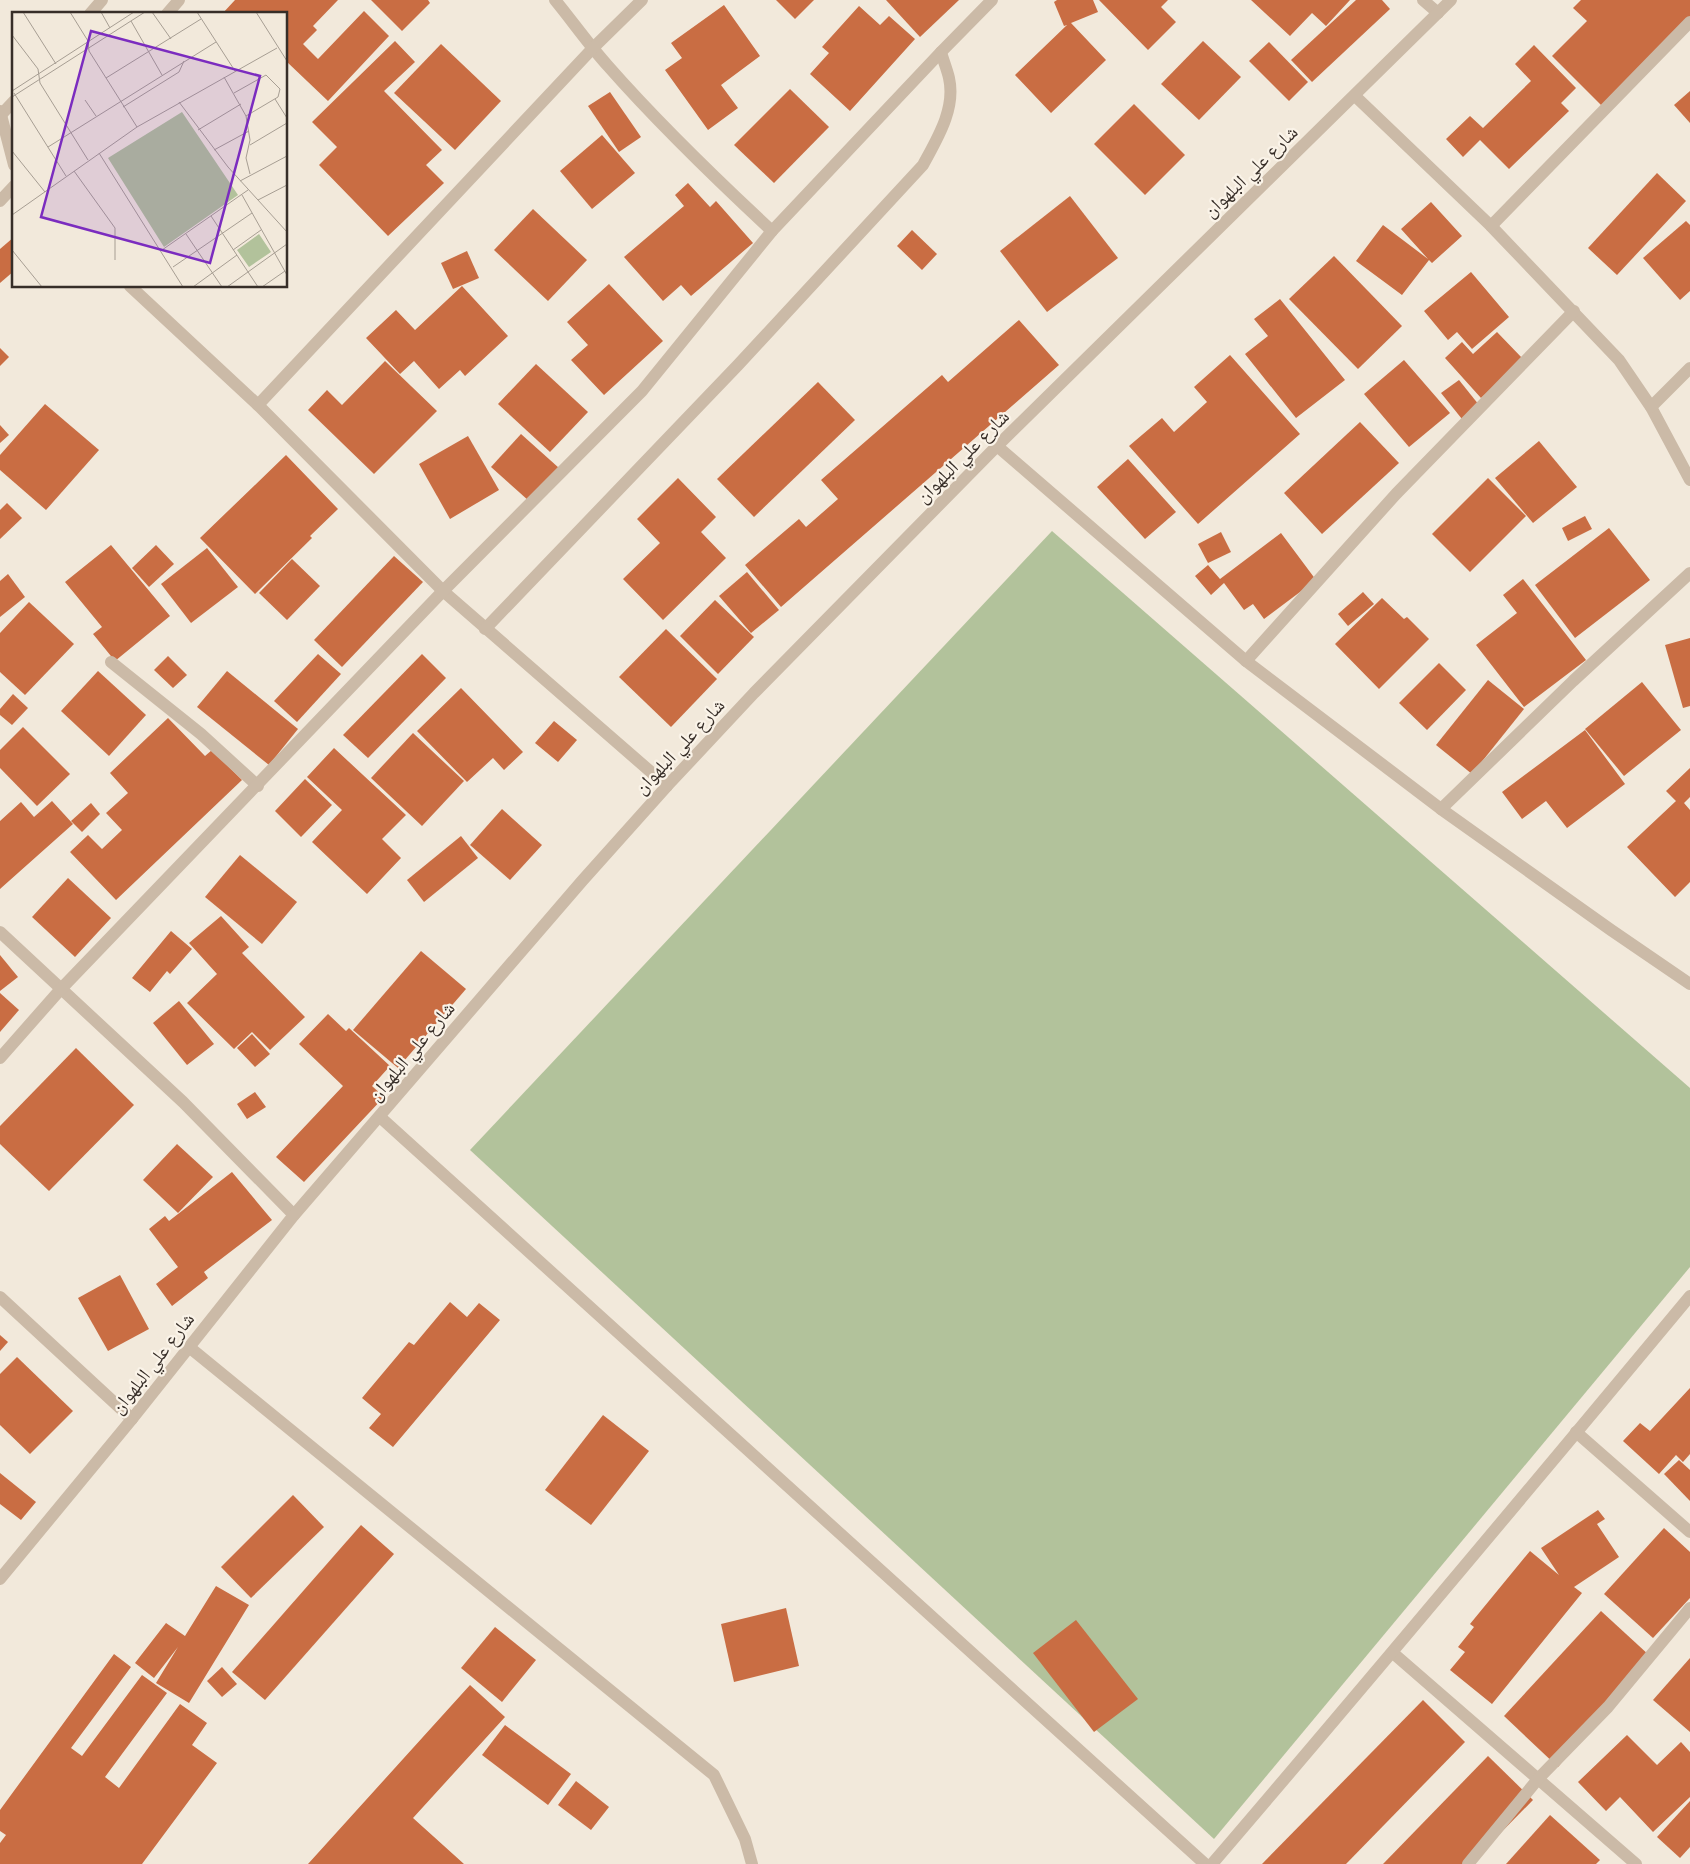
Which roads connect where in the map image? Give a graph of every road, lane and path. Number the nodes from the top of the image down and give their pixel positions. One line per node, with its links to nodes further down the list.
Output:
1 (102, 0): 8 (street)
2 (179, 0): 9 (street)
3 (555, 0): 12 (street)
4 (642, 0): 12 (street)
5 (992, 0): 13 (street)
6 (1423, 0): 10 (street)
7 (1452, 0): 10 (street, شارع علي البلهوان)
8 (92, 12)
9 (169, 12)
10 (1438, 13): 14 (street, شارع علي البلهوان)
11 (1690, 22): 20 (street)
12 (593, 48): 21 (street); 25 (street)
13 (940, 52): 21 (street); 31 (street)
14 (1355, 96): 20 (street); 27 (street, شارع علي البلهوان)
15 (12, 103): 16 (street)
16 (1, 114): 17 (street)
17 (12, 159)
18 (12, 188): 19 (street)
19 (0, 201)
20 (1490, 226): 23 (street)
21 (772, 231): 30 (street)
22 (132, 288): 25 (street)
23 (1574, 312): 26 (street); 32 (street)
24 (1690, 368): 26 (street)
25 (258, 406): 30 (street)
26 (1651, 407): 28 (street)
27 (998, 446): 32 (street); 35 (street, شارع علي البلهوان)
28 (1690, 480)
29 (1690, 573): 36 (street)
30 (443, 592): 31 (street); 34 (street)
31 (486, 629): 35 (street)
32 (1246, 661): 36 (street)
33 (111, 662): 34 (street)
34 (258, 786): 39 (street)
35 (667, 786): 41 (street, شارع علي البلهوان)
36 (1441, 809): 38 (street)
37 (0, 932): 39 (street)
38 (1690, 984)
39 (60, 990): 40 (street); 42 (street)
40 (0, 1058)
41 (380, 1117): 42 (street, شارع علي البلهوان); 54 (street)
42 (294, 1216): 45 (street, شارع علي البلهوان)
43 (1690, 1296): 47 (street)
44 (0, 1297): 46 (street)
45 (189, 1347): 46 (street, شارع علي البلهوان); 53 (street)
46 (132, 1419): 49 (street, شارع علي البلهوان)
47 (1576, 1432): 48 (street); 51 (street)
48 (1690, 1532)
49 (0, 1579)
50 (1690, 1608): 52 (street)
51 (1393, 1653): 52 (street); 55 (street)
52 (1538, 1779): 56 (street); 57 (street)
53 (752, 1864)
54 (1205, 1864)
55 (1212, 1864)
56 (1468, 1864)
57 (1636, 1864)

